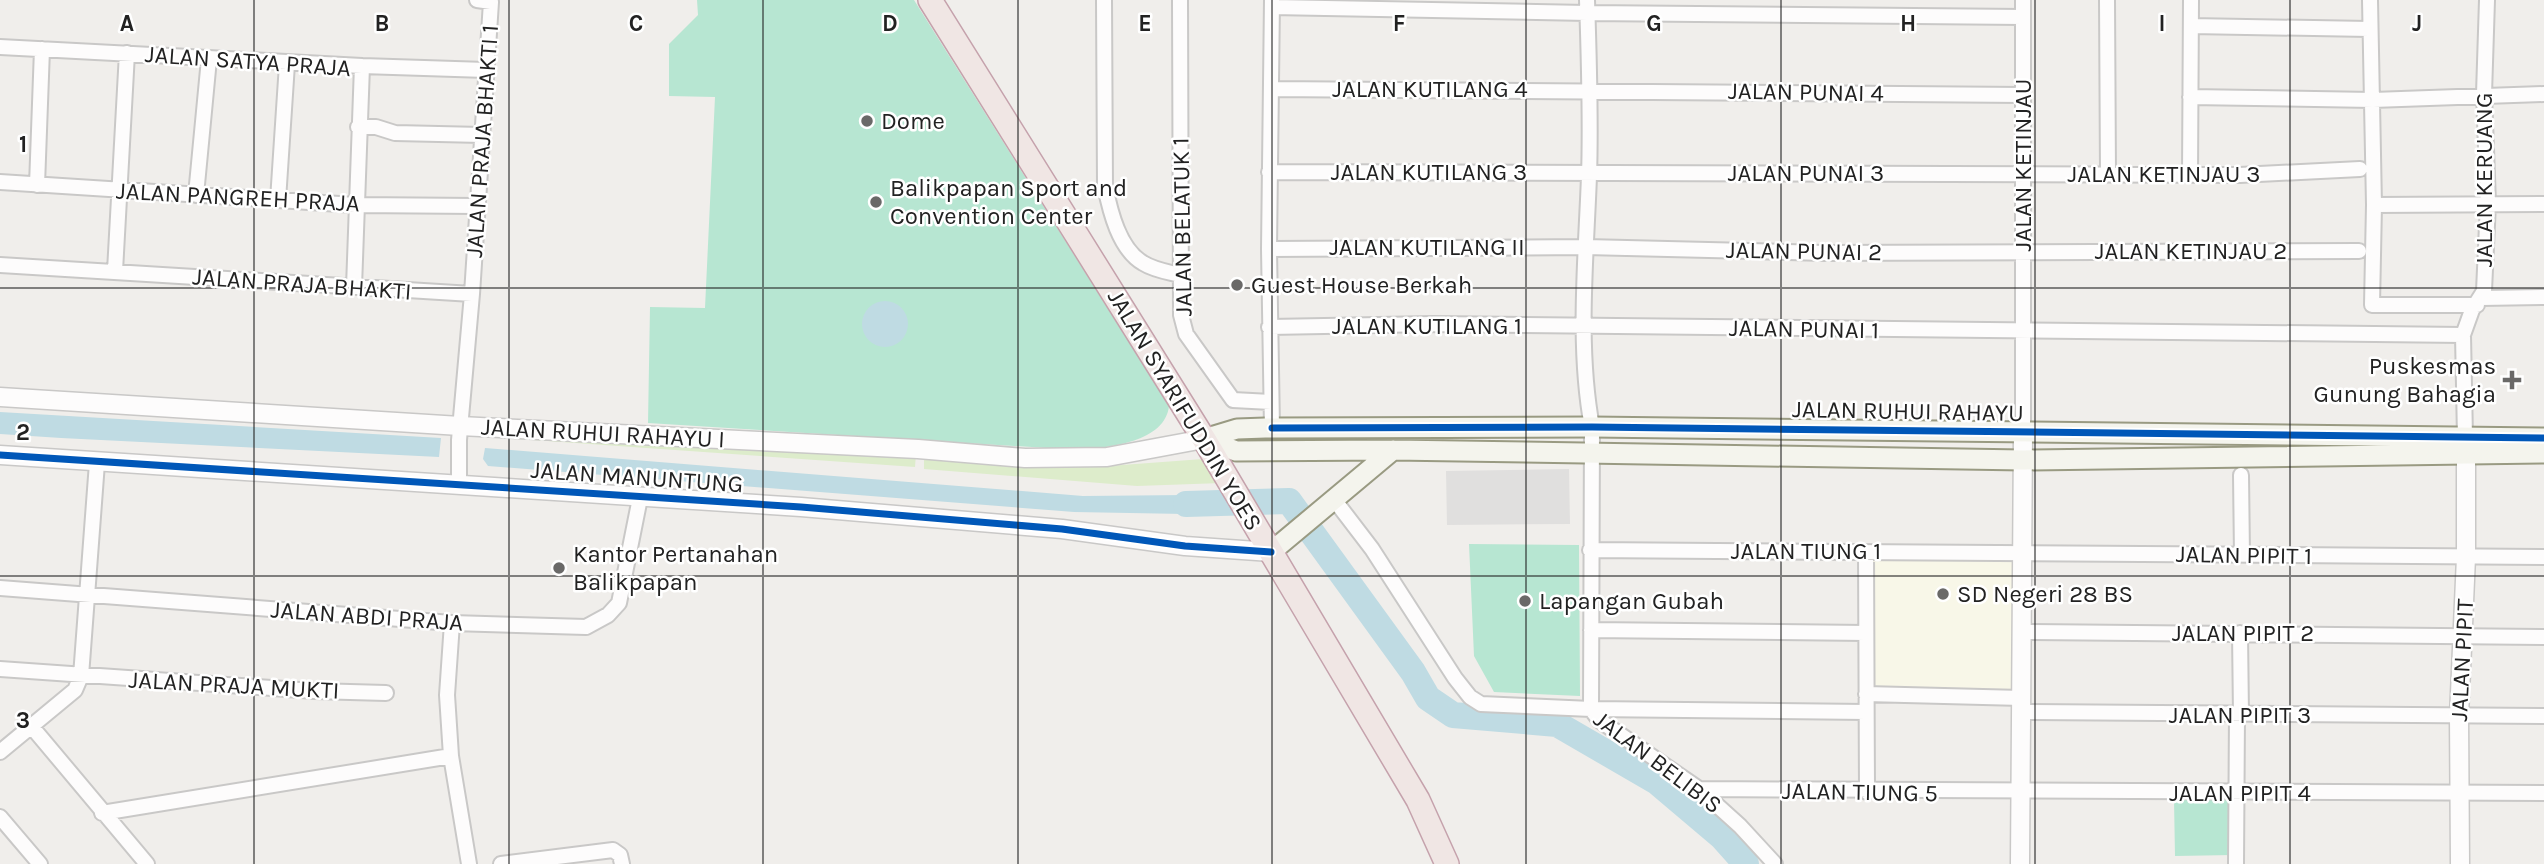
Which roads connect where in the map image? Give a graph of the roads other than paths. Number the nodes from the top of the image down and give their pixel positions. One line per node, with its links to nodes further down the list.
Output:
1 (477, 0): 21 (street, JALAN PRAJA BHAKTI 1)
2 (930, 0): 69 (highway, JALAN SYARIFUDDIN YOES)
3 (1104, 0): 53 (street)
4 (1180, 0): 53 (street, JALAN BELATUK 1)
5 (2023, 0): 12 (street, JALAN KETINJAU)
6 (2107, 0): 35 (street)
7 (2192, 0): 13 (street)
8 (2370, 0): 14 (street)
9 (2487, 0): 24 (street, JALAN KERUANG)
10 (1272, 3): 11 (street); 22 (street)
11 (1587, 7): 12 (street); 23 (street)
12 (2023, 16): 26 (street, JALAN KETINJAU)
13 (2191, 26): 14 (street); 27 (street)
14 (2369, 29): 28 (street)
15 (0, 47): 16 (street, JALAN SATYA PRAJA)
16 (42, 49): 17 (street, JALAN SATYA PRAJA); 38 (street)
17 (127, 53): 18 (street, JALAN SATYA PRAJA); 39 (street)
18 (209, 59): 19 (street, JALAN SATYA PRAJA); 40 (street)
19 (287, 64): 20 (street, JALAN SATYA PRAJA); 41 (street)
20 (362, 66): 21 (street); 29 (street, JALAN SATYA PRAJA)
21 (486, 69): 30 (street, JALAN PRAJA BHAKTI 1)
22 (1271, 89): 23 (street, JALAN KUTILANG 4); 32 (street)
23 (1590, 89): 26 (street, JALAN PUNAI 4); 33 (street)
24 (2484, 94): 25 (street); 28 (street); 42 (street, JALAN KERUANG)
25 (2544, 94)
26 (2023, 95): 34 (street, JALAN KETINJAU)
27 (2190, 97): 28 (street); 36 (street)
28 (2373, 100): 45 (street)
29 (358, 127): 30 (street); 44 (street, JALAN SATYA PRAJA)
30 (482, 135): 46 (street, JALAN PRAJA BHAKTI 1)
31 (2360, 169): 36 (street, JALAN KETINJAU 3)
32 (1269, 172): 33 (street, JALAN KUTILANG 3); 48 (street)
33 (1589, 172): 34 (street, JALAN PUNAI 3); 47 (street)
34 (2023, 174): 35 (street, JALAN KETINJAU 3); 49 (street, JALAN KETINJAU)
35 (2108, 174): 36 (street, JALAN KETINJAU 3)
36 (2190, 175)
37 (0, 182): 38 (street, JALAN PANGREH PRAJA)
38 (37, 185): 39 (street, JALAN PANGREH PRAJA)
39 (118, 191): 40 (street, JALAN PANGREH PRAJA); 52 (street)
40 (195, 195): 41 (street, JALAN PANGREH PRAJA)
41 (278, 200): 44 (street, JALAN PANGREH PRAJA)
42 (2488, 203): 43 (street); 45 (street); 57 (street, JALAN KERUANG)
43 (2544, 204)
44 (355, 205): 46 (street, JALAN PANGREH PRAJA); 54 (street, JALAN SATYA PRAJA)
45 (2374, 205): 57 (street)
46 (477, 206): 55 (street, JALAN PRAJA BHAKTI 1)
47 (1586, 247): 48 (street, JALAN KUTILANG II); 49 (street, JALAN PUNAI 2); 58 (street)
48 (1269, 249): 59 (street)
49 (2023, 250): 50 (street, JALAN KETINJAU 2); 60 (street, JALAN KETINJAU)
50 (2359, 251)
51 (0, 265): 52 (street, JALAN PRAJA BHAKTI)
52 (115, 271): 54 (street, JALAN PRAJA BHAKTI)
53 (1180, 275): 63 (street, JALAN BELATUK 1)
54 (354, 287): 55 (street, JALAN PRAJA BHAKTI)
55 (472, 294): 67 (street)
56 (2544, 297): 57 (street)
57 (2479, 301): 61 (street, JALAN KERUANG)
58 (1585, 326): 59 (street, JALAN KUTILANG 1); 60 (street, JALAN PUNAI 1); 64 (street)
59 (1269, 327): 63 (street)
60 (2023, 331): 61 (street); 66 (street, JALAN KETINJAU)
61 (2463, 335): 70 (street, JALAN KERUANG)
62 (0, 397): 67 (street, JALAN RUHUI RAHAYU I)
63 (1271, 401): 65 (street)
64 (1592, 427): 65 (main road, JALAN RUHUI RAHAYU); 66 (main road, JALAN RUHUI RAHAYU); 72 (street)
65 (1272, 428): 69 (main road, JALAN RUHUI RAHAYU)
66 (2023, 432): 70 (main road, JALAN RUHUI RAHAYU); 75 (street, JALAN KETINJAU)
67 (459, 433): 69 (street, JALAN RUHUI RAHAYU I); 77 (street)
68 (2544, 438): 70 (main road, JALAN RUHUI RAHAYU)
69 (1204, 439): 71 (main road, JALAN RUHUI RAHAYU); 81 (highway, JALAN SYARIFUDDIN YOES)
70 (2466, 447): 73 (main road, JALAN RUHUI RAHAYU); 75 (main road, JALAN RUHUI RAHAYU); 86 (street, JALAN PIPIT)
71 (1394, 450): 72 (main road, JALAN RUHUI RAHAYU); 80 (main road)
72 (1592, 453): 75 (main road, JALAN RUHUI RAHAYU); 82 (street)
73 (2544, 453)
74 (0, 455): 76 (street, JALAN MANUNTUNG)
75 (2023, 460): 84 (street, JALAN KETINJAU)
76 (97, 463): 77 (street, JALAN MANUNTUNG); 89 (street)
77 (458, 475): 79 (street, JALAN MANUNTUNG)
78 (2241, 475): 85 (street)
79 (640, 498): 81 (street, JALAN MANUNTUNG); 90 (street, JALAN ABDI PRAJA)
80 (1327, 504): 81 (main road); 102 (street, JALAN BELIBIS)
81 (1279, 545): 123 (highway, JALAN SYARIFUDDIN YOES)
82 (1590, 550): 83 (street, JALAN TIUNG 1); 91 (street)
83 (1866, 552): 84 (street, JALAN TIUNG 1); 93 (street)
84 (2022, 552): 85 (street, JALAN PIPIT 1); 92 (street, JALAN KETINJAU)
85 (2242, 555): 86 (street, JALAN PIPIT 1)
86 (2466, 557): 87 (street, JALAN PIPIT 1); 95 (street, JALAN PIPIT)
87 (2544, 557)
88 (0, 588): 89 (street, JALAN ABDI PRAJA)
89 (88, 594): 90 (street, JALAN ABDI PRAJA); 98 (street)
90 (453, 623): 109 (street)
91 (1591, 630): 93 (street); 102 (street)
92 (2022, 632): 94 (street, JALAN PIPIT 2); 101 (street, JALAN KETINJAU)
93 (1866, 633): 100 (street)
94 (2240, 633): 95 (street, JALAN PIPIT 2); 104 (street)
95 (2464, 635): 96 (street, JALAN PIPIT 2); 105 (street, JALAN PIPIT)
96 (2544, 637)
97 (0, 669): 98 (street, JALAN PRAJA MUKTI)
98 (81, 676): 99 (street, JALAN PRAJA MUKTI); 107 (street)
99 (386, 693)
100 (1866, 694): 101 (street, JALAN PIPIT 3); 103 (street)
101 (2022, 705): 104 (street, JALAN PIPIT 3); 113 (street, JALAN KETINJAU)
102 (1591, 709): 103 (street); 110 (street, JALAN BELIBIS)
103 (1866, 712): 111 (street)
104 (2239, 715): 105 (street, JALAN PIPIT 3); 114 (street)
105 (2459, 716): 106 (street, JALAN PIPIT 3); 112 (street, JALAN PIPIT)
106 (2544, 716)
107 (32, 727): 108 (street); 116 (street)
108 (0, 752)
109 (451, 756): 116 (street); 120 (street)
110 (1699, 789): 111 (street, JALAN TIUNG 5); 124 (street, JALAN BELIBIS)
111 (1867, 792): 113 (street, JALAN TIUNG 5)
112 (2459, 792): 114 (street, JALAN PIPIT 4); 115 (street, JALAN PIPIT 4); 127 (street, JALAN PIPIT)
113 (2021, 793): 114 (street, JALAN PIPIT 4); 125 (street, JALAN KETINJAU)
114 (2237, 793): 126 (street)
115 (2544, 793)
116 (102, 813): 119 (street)
117 (0, 817): 118 (street)
118 (37, 863)
119 (147, 864)
120 (468, 864)
121 (501, 864): 122 (street)
122 (622, 864)
123 (1447, 864)
124 (1775, 864)
125 (2021, 864)
126 (2236, 864)
127 (2460, 864)

